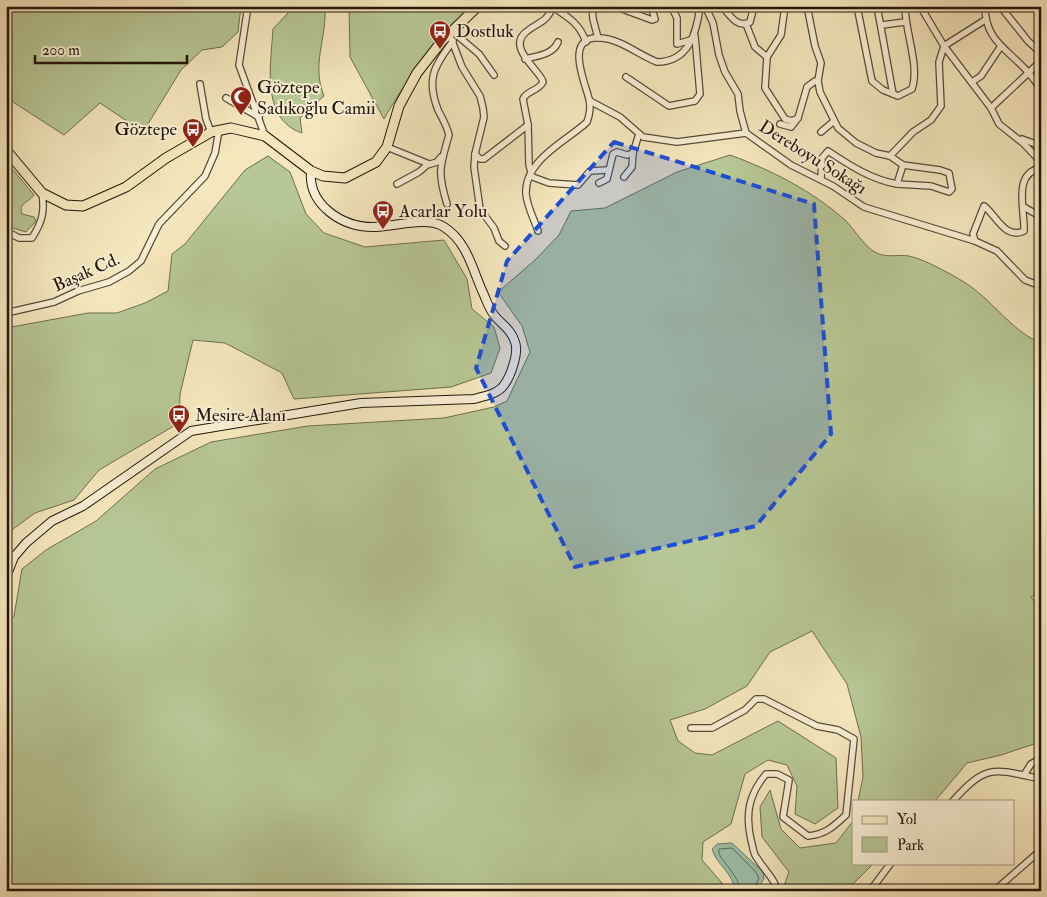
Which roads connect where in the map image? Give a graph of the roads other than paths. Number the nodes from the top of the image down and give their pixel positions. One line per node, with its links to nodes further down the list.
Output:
1 (248, 6): 46 (street)
2 (478, 6): 24 (main road)
3 (592, 6): 26 (street)
4 (614, 6): 5 (street)
5 (652, 6)
6 (671, 6): 25 (street)
7 (700, 6): 25 (street)
8 (705, 6): 53 (street)
9 (722, 6): 22 (street)
10 (754, 6): 22 (street)
11 (785, 6): 32 (street)
12 (807, 6): 38 (street)
13 (857, 6): 42 (street)
14 (877, 6): 23 (street)
15 (905, 6): 21 (street)
16 (920, 6): 29 (street)
17 (985, 6): 20 (street)
18 (1000, 6): 31 (street)
19 (553, 7): 28 (street); 33 (street)
20 (985, 20): 29 (street); 30 (street)
21 (905, 22): 23 (street); 42 (street)
22 (746, 24): 32 (street)
23 (882, 25): 42 (street)
24 (451, 35): 36 (street); 58 (main road); 61 (street); 63 (street)
25 (695, 36): 26 (street); 37 (street)
26 (598, 38): 28 (street)
27 (558, 42): 33 (street)
28 (586, 42): 44 (street)
29 (944, 46): 39 (street); 62 (street)
30 (1001, 46): 35 (street); 39 (street)
31 (1041, 53)
32 (767, 56): 47 (street)
33 (525, 59): 50 (street)
34 (1041, 61): 35 (street)
35 (1028, 72): 41 (street); 45 (street)
36 (494, 75)
37 (626, 77)
38 (818, 81): 47 (street); 48 (street)
39 (972, 82): 45 (street)
40 (200, 84): 51 (street)
41 (1041, 89)
42 (893, 94)
43 (226, 98): 46 (street)
44 (590, 101): 54 (street); 70 (street)
45 (992, 108): 56 (street)
46 (259, 117): 55 (street)
47 (798, 118): 49 (street)
48 (834, 121): 52 (street); 62 (street)
49 (780, 124)
50 (528, 125): 61 (street); 70 (street)
51 (215, 131): 55 (main road); 76 (main road); 85 (street, Başak Cd.)
52 (821, 132)
53 (746, 133): 54 (street, Dereboyu Sokağı); 72 (street, Dereboyu Sokağı)
54 (639, 134): 60 (street)
55 (265, 136): 69 (main road)
56 (1014, 136): 57 (street); 64 (street)
57 (1041, 146)
58 (387, 147): 65 (street); 69 (main road)
59 (6, 150): 76 (main road)
60 (633, 153): 68 (street); 71 (street)
61 (475, 154): 83 (street)
62 (890, 156): 66 (street)
63 (441, 157): 65 (street); 77 (street)
64 (1041, 162)
65 (429, 164): 74 (street)
66 (903, 165): 75 (street); 75 (street)
67 (1041, 168): 78 (street)
68 (608, 170): 70 (street); 73 (street)
69 (311, 171): 86 (main road)
70 (531, 174): 81 (street)
71 (624, 177)
72 (821, 179): 75 (street); 82 (street, Dereboyu Sokağı)
73 (599, 183)
74 (397, 184)
75 (897, 184)
76 (42, 193): 80 (street)
77 (447, 204)
78 (1024, 207): 79 (street); 82 (street)
79 (1041, 217)
80 (6, 231)
81 (538, 231)
82 (974, 242): 84 (street, Dereboyu Sokağı)
83 (505, 246)
84 (1040, 284)
85 (6, 313)
86 (6, 577)
87 (691, 728): 94 (street)
88 (1041, 758): 89 (street)
89 (1024, 776): 90 (street); 91 (street)
90 (1041, 779)
91 (954, 800)
92 (1041, 850): 96 (street)
93 (891, 864): 95 (street)
94 (772, 891)
95 (870, 891)
96 (994, 891)

